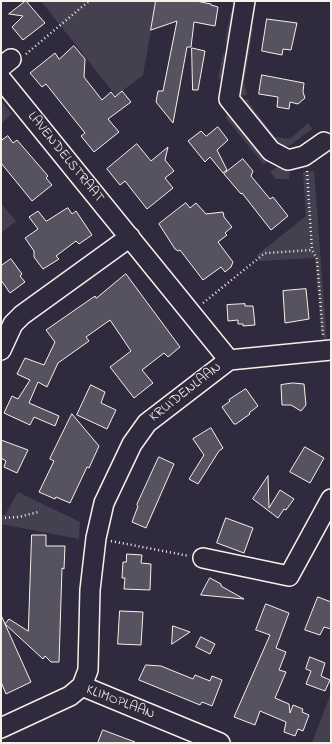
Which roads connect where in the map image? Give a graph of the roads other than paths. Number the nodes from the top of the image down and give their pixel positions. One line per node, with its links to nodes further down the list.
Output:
1 (245, 1): 3 (street)
2 (1, 78): 4 (street, LAVENDELSTRAAT)
3 (324, 142)
4 (130, 238): 6 (street); 7 (street, LAVENDELSTRAAT)
5 (327, 346): 7 (street, KRUIDENLAAN)
6 (1, 350)
7 (229, 360): 10 (street, KRUIDENLAAN)
8 (331, 499): 9 (street)
9 (203, 558)
10 (82, 686): 11 (street, KLIMOPLAAN); 12 (street, KLIMOPLAAN)
11 (1, 728)
12 (220, 743)

